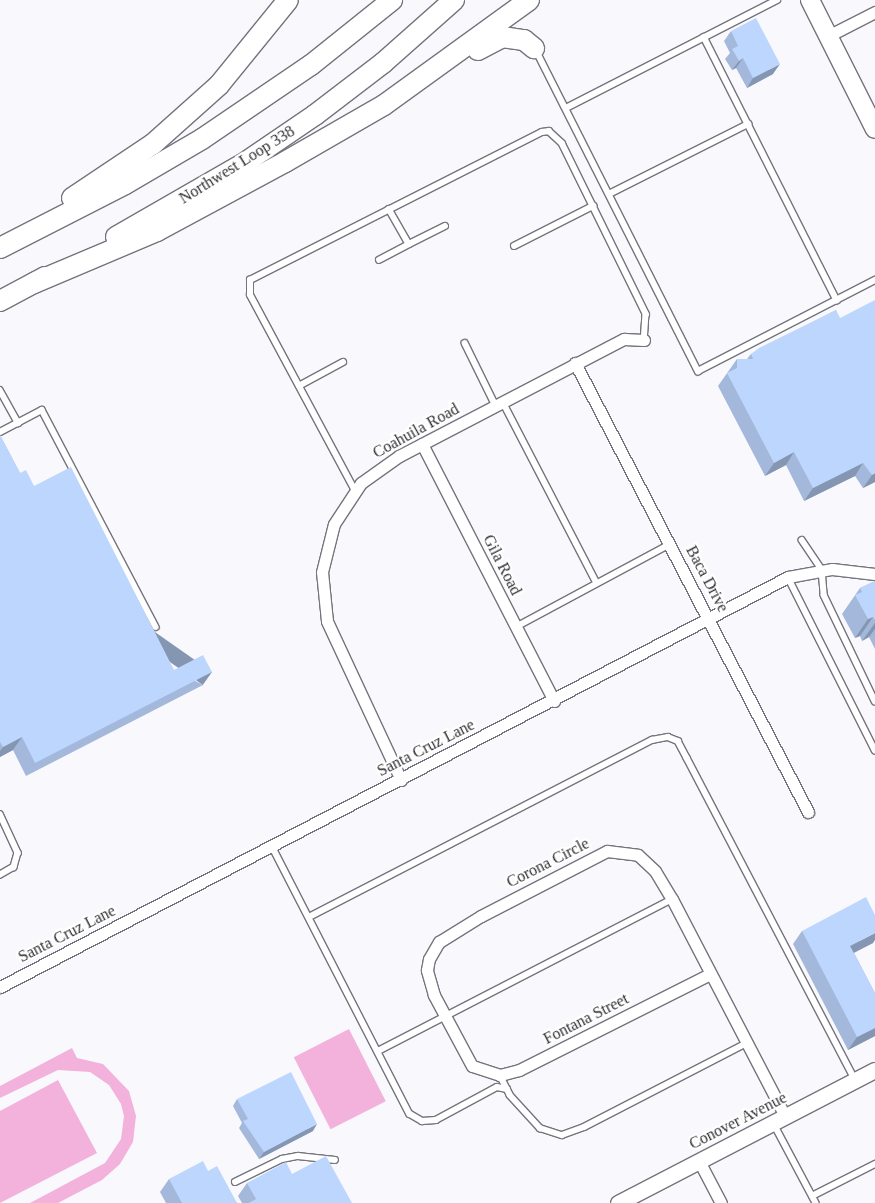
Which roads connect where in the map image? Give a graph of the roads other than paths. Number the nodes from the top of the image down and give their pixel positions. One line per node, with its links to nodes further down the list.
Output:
1 (288, 0): 19 (highway)
2 (392, 0): 22 (highway)
3 (454, 0): 25 (highway, Northwest Loop 338)
4 (529, 0): 14 (highway)
5 (777, 0): 9 (lane)
6 (810, 0): 8 (main road)
7 (875, 12): 8 (street)
8 (828, 36): 13 (main road)
9 (704, 37): 11 (lane); 12 (lane)
10 (534, 48): 11 (lane); 14 (highway)
11 (566, 108): 15 (lane)
12 (748, 124): 15 (lane); 26 (lane)
13 (875, 129)
14 (285, 162): 25 (highway)
15 (609, 194): 26 (lane)
16 (593, 206): 17 (lane); 21 (lane); 28 (lane)
17 (389, 209): 20 (lane); 32 (lane)
18 (444, 226): 20 (lane)
19 (0, 241)
20 (409, 244): 23 (lane)
21 (514, 246)
22 (0, 248)
23 (379, 260)
24 (875, 280): 26 (lane)
25 (34, 283): 27 (highway, Northwest Loop 338)
26 (837, 300)
27 (0, 301)
28 (644, 340): 31 (street, Coahuila Road)
29 (465, 343): 34 (lane)
30 (343, 362): 32 (lane)
31 (575, 363): 34 (street, Coahuila Road); 40 (street, Baca Drive)
32 (299, 386): 38 (lane)
33 (0, 390): 35 (lane)
34 (499, 404): 37 (street, Coahuila Road); 44 (lane)
35 (18, 423): 36 (lane); 46 (lane)
36 (0, 432)
37 (422, 444): 38 (street, Coahuila Road); 47 (street, Gila Road)
38 (356, 491): 51 (street, Coahuila Road)
39 (802, 540): 41 (lane)
40 (670, 544): 44 (lane); 45 (street, Baca Drive)
41 (822, 570): 42 (street, Santa Cruz Lane); 43 (street, Santa Cruz Lane); 49 (lane)
42 (875, 574)
43 (788, 578): 45 (street, Santa Cruz Lane); 50 (lane)
44 (597, 583): 47 (lane)
45 (710, 619): 48 (street, Santa Cruz Lane); 52 (street, Baca Drive)
46 (156, 627)
47 (516, 627): 48 (street, Gila Road)
48 (554, 701): 51 (street, Santa Cruz Lane)
49 (875, 701)
50 (875, 750)
51 (401, 780): 54 (street, Santa Cruz Lane)
52 (808, 812)
53 (0, 814): 55 (lane)
54 (272, 846): 57 (lane); 59 (street, Santa Cruz Lane)
55 (0, 875)
56 (672, 899): 58 (street, Corona Circle); 60 (lane); 60 (street, Corona Circle)
57 (309, 916): 62 (lane); 65 (lane)
58 (710, 974): 61 (street, Corona Circle); 64 (street, Fontana Street)
59 (0, 987)
60 (446, 1018): 62 (lane); 64 (street, Corona Circle)
61 (747, 1044): 66 (lane); 67 (street, Corona Circle)
62 (378, 1051): 66 (lane)
63 (875, 1070): 65 (street, Conover Avenue)
64 (500, 1075): 66 (lane)
65 (855, 1080): 67 (street, Conover Avenue)
66 (507, 1089)
67 (779, 1119): 69 (street, Conover Avenue); 72 (lane)
68 (335, 1160): 71 (lane)
69 (699, 1161): 73 (street, Conover Avenue); 74 (street)
70 (875, 1164): 72 (lane)
71 (235, 1182)
72 (812, 1196): 75 (lane)
73 (626, 1201)
74 (721, 1203)
75 (816, 1203)

